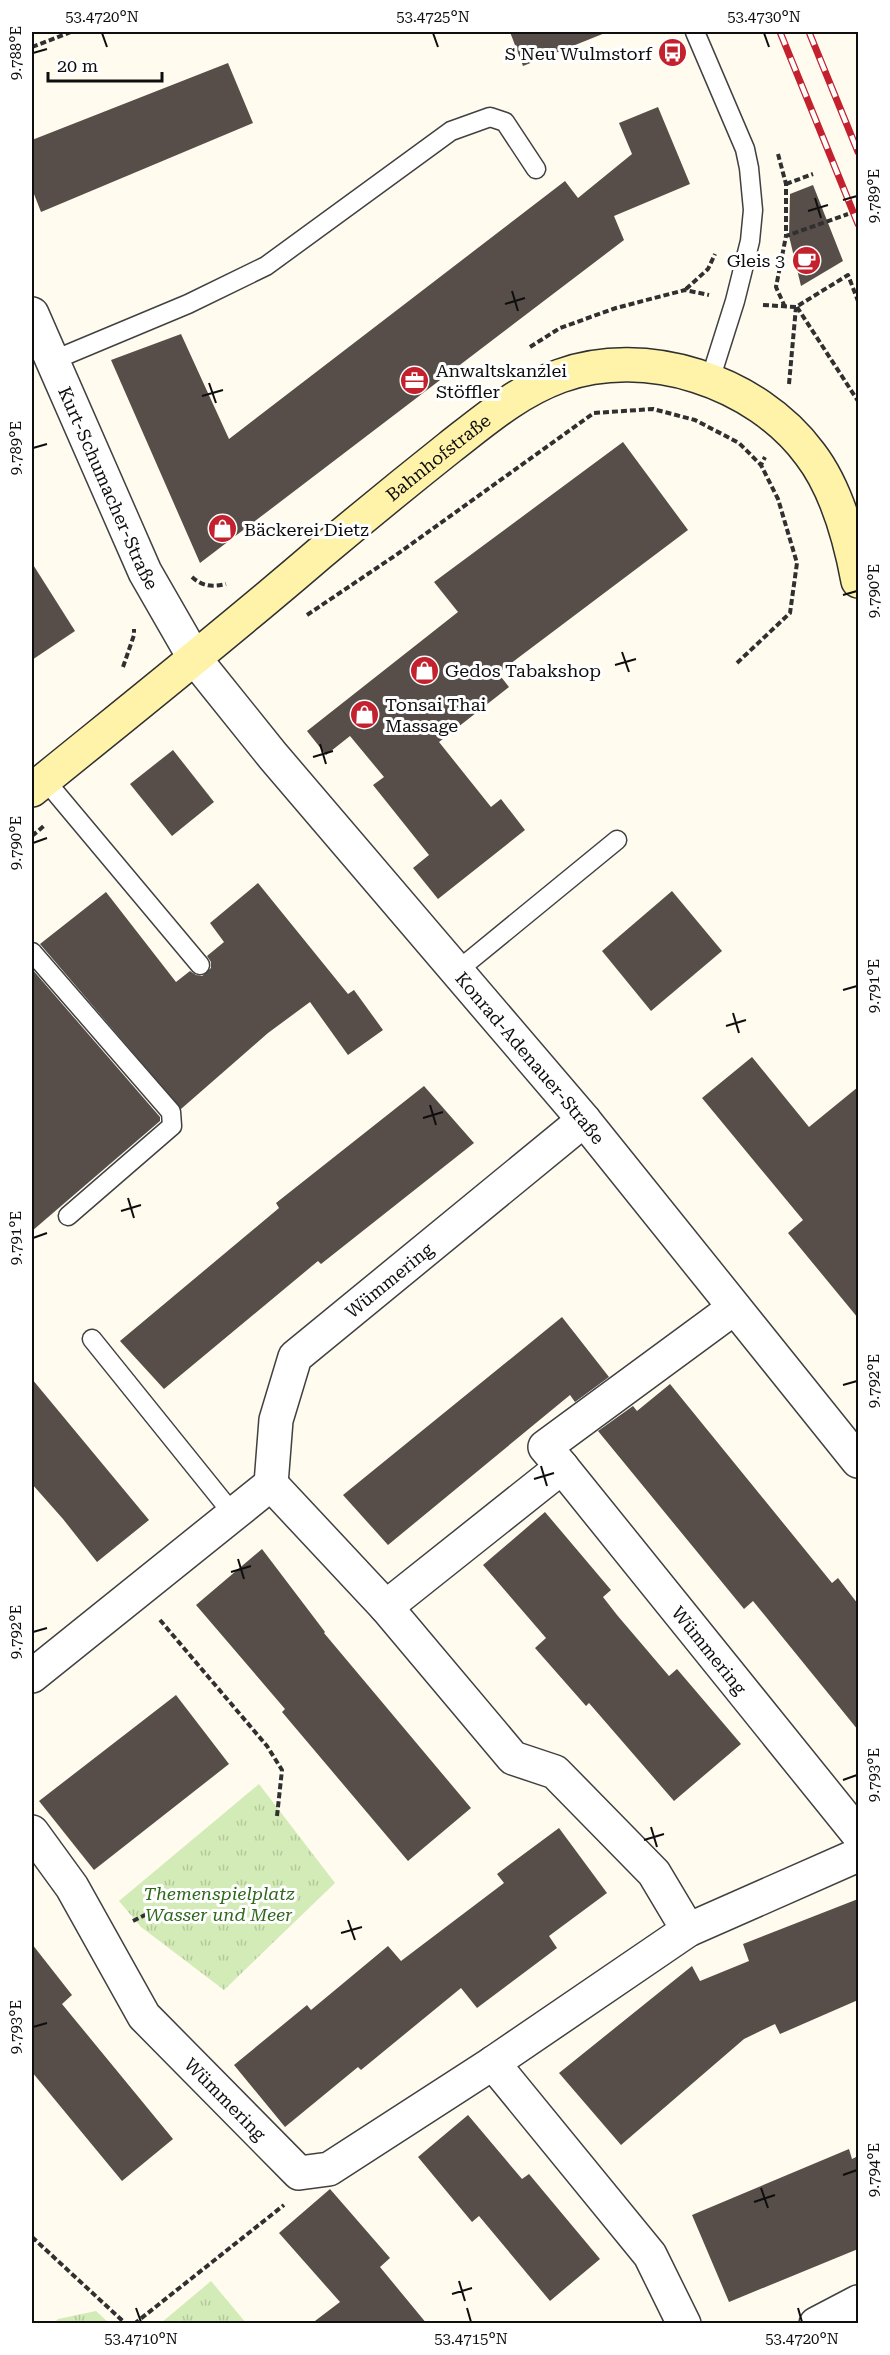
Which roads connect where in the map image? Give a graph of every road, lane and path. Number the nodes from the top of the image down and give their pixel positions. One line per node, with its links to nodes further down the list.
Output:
1 (71, 32): 3 (path)
2 (696, 32): 16 (lane)
3 (32, 47)
4 (776, 144): 7 (path)
5 (536, 169): 15 (lane)
6 (813, 174): 7 (path)
7 (786, 184): 9 (path)
8 (848, 214): 9 (path)
9 (786, 236): 13 (path)
10 (717, 251): 11 (path)
11 (685, 290)
12 (858, 301): 13 (path)
13 (796, 307): 17 (path); 18 (path)
14 (32, 314): 15 (street, Kurt-Schumacher-Straße)
15 (54, 360): 22 (street, Kurt-Schumacher-Straße)
16 (710, 380): 18 (street, Bahnhofstraße); 21 (street, Bahnhofstraße)
17 (858, 401)
18 (785, 426): 19 (path); 20 (street, Bahnhofstraße)
19 (760, 465): 21 (path); 23 (path)
20 (858, 580)
21 (270, 596): 22 (street, Bahnhofstraße)
22 (195, 659): 24 (street, Bahnhofstraße); 28 (street, Konrad-Adenauer-Straße)
23 (737, 663)
24 (38, 785): 27 (lane)
25 (617, 840): 28 (lane)
26 (32, 952): 30 (lane)
27 (200, 965)
28 (457, 971): 29 (street, Konrad-Adenauer-Straße)
29 (584, 1120): 31 (street, Konrad-Adenauer-Straße); 35 (street, Wümmering)
30 (68, 1216)
31 (734, 1308): 33 (street, Konrad-Adenauer-Straße); 34 (street, Wümmering)
32 (92, 1339): 36 (lane)
33 (858, 1461)
34 (562, 1467): 38 (street); 42 (street, Wümmering)
35 (271, 1484): 36 (street); 38 (street)
36 (233, 1514): 37 (street)
37 (136, 1592): 39 (street); 40 (path)
38 (386, 1607): 44 (street)
39 (34, 1670)
40 (277, 1816)
41 (32, 1833): 46 (street, Wümmering)
42 (858, 1834)
43 (858, 1855): 44 (street, Wümmering)
44 (688, 1930): 45 (street, Wümmering)
45 (493, 2063): 46 (street, Wümmering); 51 (street)
46 (329, 2169): 50 (path)
47 (32, 2237): 49 (path)
48 (858, 2302): 52 (street)
49 (126, 2324)
50 (134, 2324)
51 (684, 2324)
52 (816, 2324)

